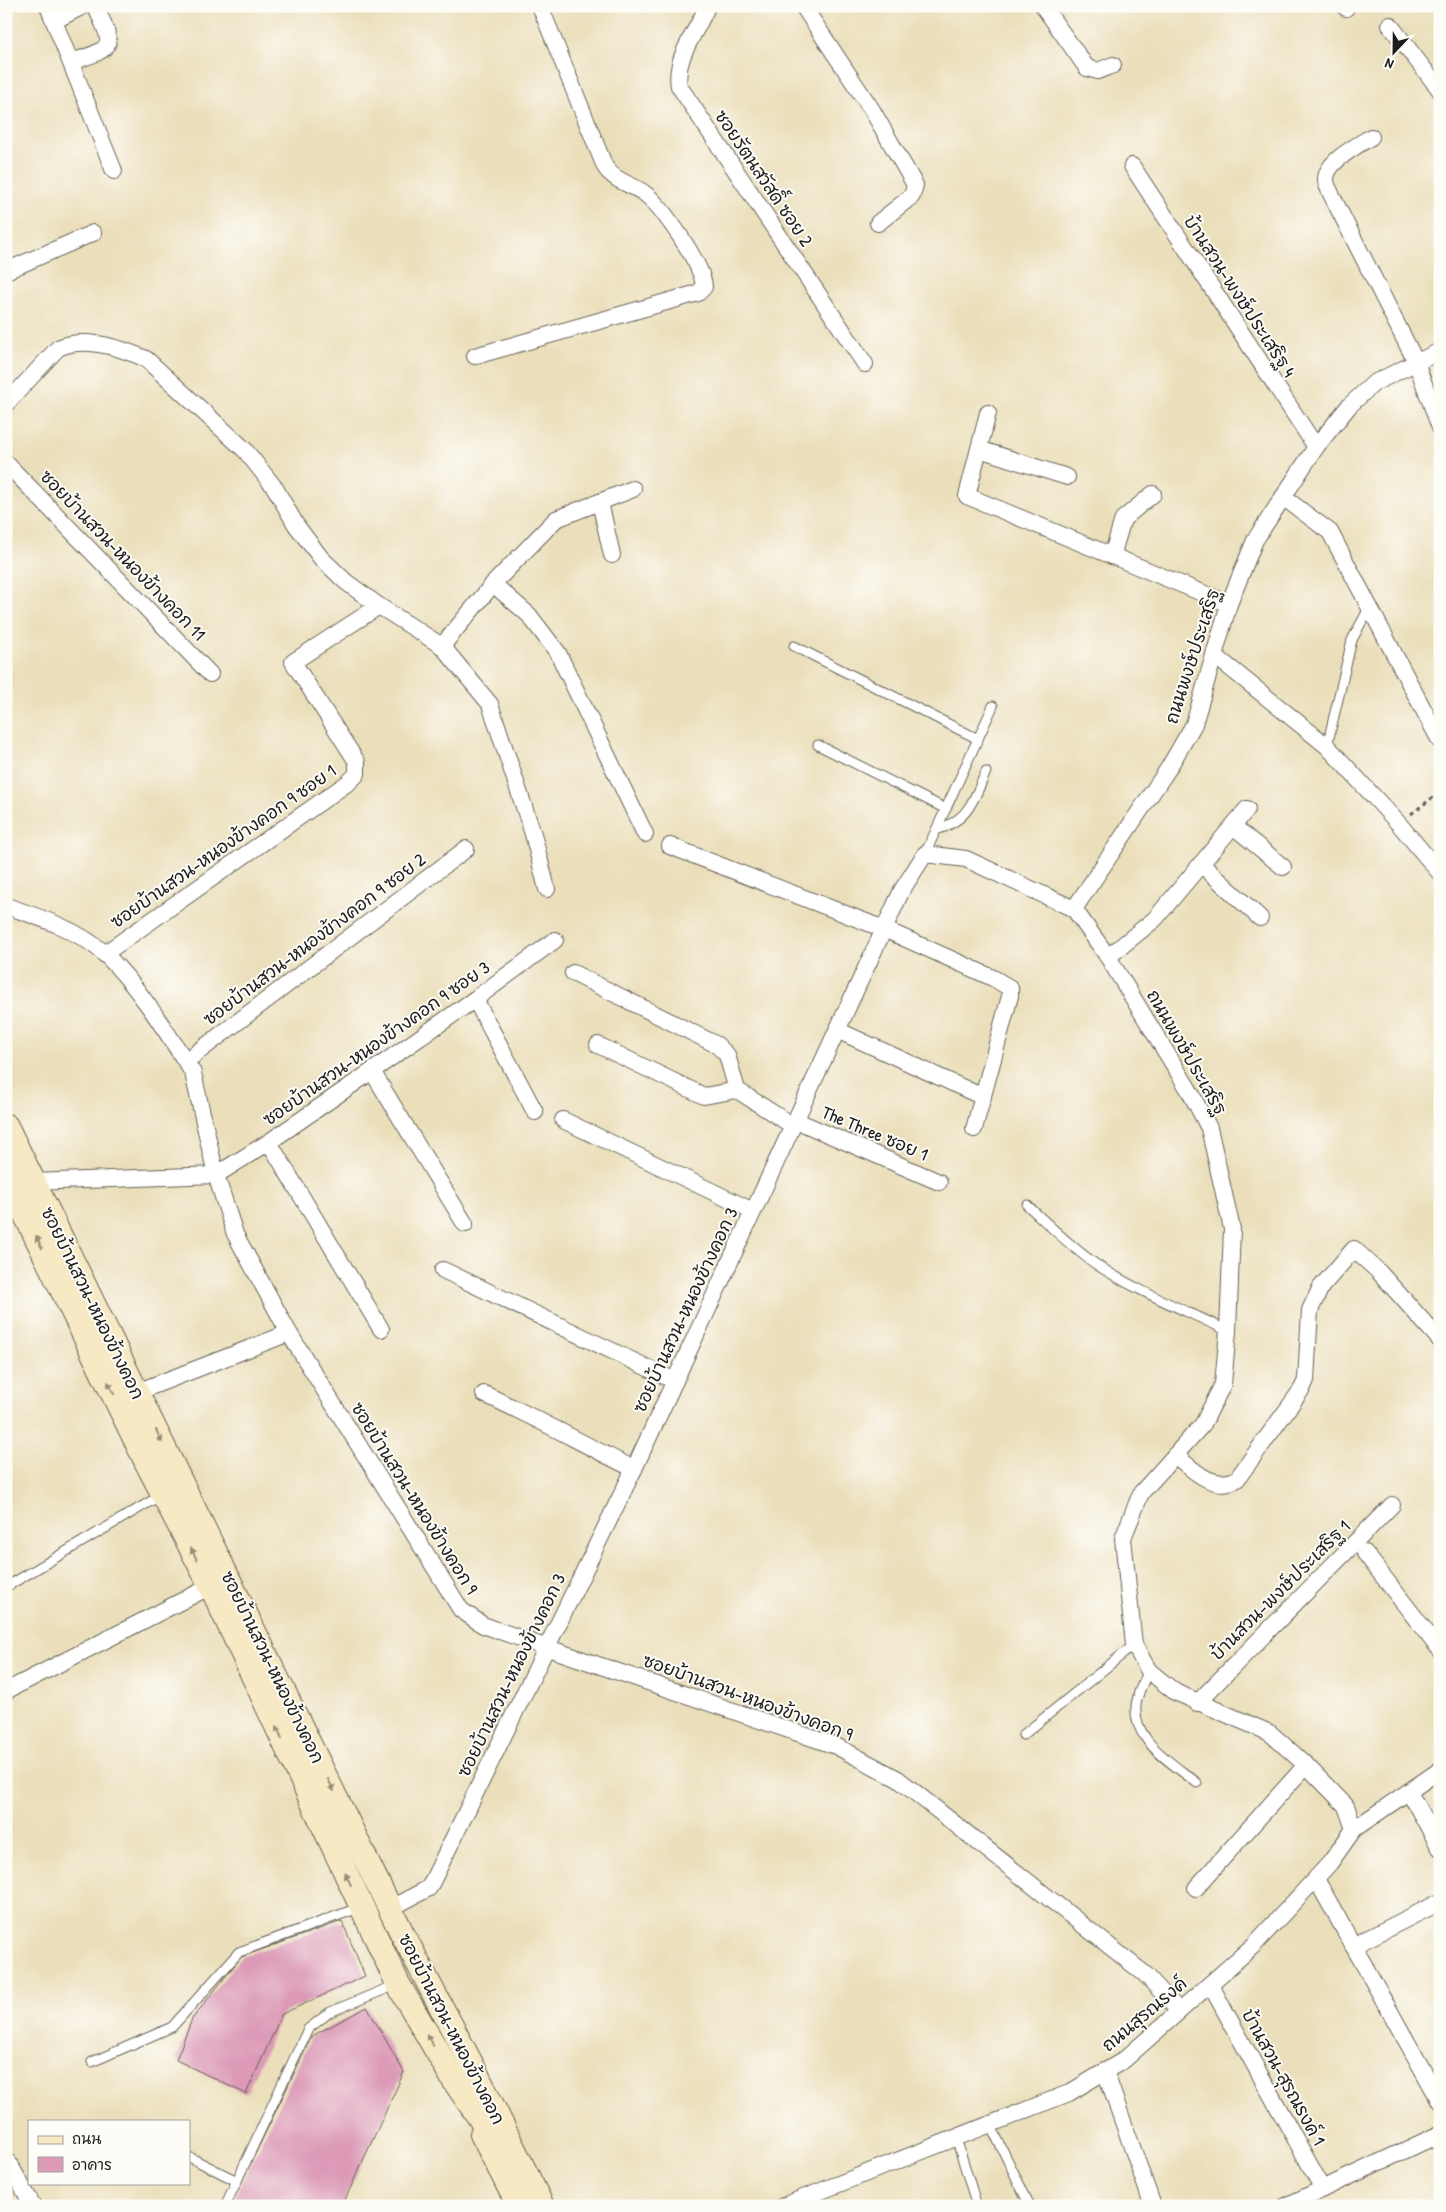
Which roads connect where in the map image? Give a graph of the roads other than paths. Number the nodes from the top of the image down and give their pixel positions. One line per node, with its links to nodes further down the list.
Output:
1 (83, 6): 7 (street)
2 (95, 6): 9 (street)
3 (540, 6): 19 (street)
4 (707, 6): 21 (street, ซอยรัตนสวัสดิ์ ซอย 2)
5 (803, 6): 15 (street)
6 (1043, 6): 10 (street)
7 (51, 14): 9 (street)
8 (1390, 25): 11 (street)
9 (71, 62): 14 (street)
10 (1114, 66)
11 (1440, 90)
12 (1371, 137): 20 (street)
13 (1132, 166): 25 (street, บ้านสวน-พงษ์ประเสริฐ 4)
14 (114, 171)
15 (878, 223)
16 (93, 233): 17 (street)
17 (6, 271)
18 (1440, 351): 20 (street, ถนนพงษ์ประเสริฐ)
19 (475, 356)
20 (1416, 362): 24 (street); 25 (street, ถนนพงษ์ประเสริฐ)
21 (865, 364)
22 (6, 404): 37 (street)
23 (988, 413): 26 (street)
24 (1440, 428)
25 (1316, 447): 31 (street, ถนนพงษ์ประเสริฐ)
26 (979, 450): 28 (street); 34 (street)
27 (6, 463): 42 (street, ซอยบ้านสวน-หนองข้างคอก 11)
28 (1067, 477)
29 (633, 489): 32 (street)
30 (1153, 494): 34 (street)
31 (1283, 497): 36 (street, ถนนพงษ์ประเสริฐ); 38 (street)
32 (600, 502): 33 (street); 35 (street)
33 (612, 555)
34 (1112, 556): 36 (street)
35 (493, 584): 39 (street); 53 (street)
36 (1229, 604): 41 (street, ถนนพงษ์ประเสริฐ)
37 (379, 606): 39 (street); 66 (street, ซอยบ้านสวน-หนองข้างคอก 9 ซอย 1)
38 (1370, 606): 45 (street); 47 (lane)
39 (442, 646): 60 (street)
40 (794, 646): 44 (lane)
41 (1214, 654): 47 (street); 62 (street, ถนนพงษ์ประเสริฐ)
42 (210, 674)
43 (993, 706): 44 (lane)
44 (978, 739): 49 (lane)
45 (1440, 741)
46 (818, 745): 49 (lane)
47 (1327, 746): 59 (street)
48 (986, 772): 52 (lane)
49 (946, 808): 52 (lane)
50 (1247, 809): 51 (street)
51 (1233, 826): 57 (street); 58 (street)
52 (936, 830): 56 (lane)
53 (645, 834)
54 (670, 846): 64 (street)
55 (466, 849): 72 (street, ซอยบ้านสวน-หนองข้างคอก 9 ซอย 2)
56 (925, 854): 62 (street); 64 (street, ซอยบ้านสวน-หนองข้างคอก 3)
57 (1201, 864): 63 (street); 67 (street)
58 (1283, 867)
59 (1440, 873)
60 (547, 889)
61 (6, 906): 66 (street, ซอยบ้านสวน-หนองข้างคอก 9)
62 (1074, 908): 67 (street, ถนนพงษ์ประเสริฐ)
63 (1260, 918)
64 (884, 929): 70 (street, ซอยบ้านสวน-หนองข้างคอก 3); 75 (street)
65 (555, 940): 69 (street, ซอยบ้านสวน-หนองข้างคอก 9 ซอย 3)
66 (104, 954): 72 (street, ซอยบ้านสวน-หนองข้างคอก 9)
67 (1108, 957): 90 (street, ถนนพงษ์ประเสริฐ)
68 (574, 973): 74 (street)
69 (475, 1000): 73 (street, ซอยบ้านสวน-หนองข้างคอก 9 ซอย 3); 76 (street)
70 (837, 1030): 75 (street); 78 (street, ซอยบ้านสวน-หนองข้างคอก 3)
71 (598, 1045): 74 (street)
72 (186, 1061): 82 (street, ซอยบ้านสวน-หนองข้างคอก 9)
73 (372, 1071): 81 (street, ซอยบ้านสวน-หนองข้างคอก 9 ซอย 3); 87 (street)
74 (737, 1090): 78 (street, The Three ซอย 1)
75 (983, 1097): 80 (street)
76 (535, 1112)
77 (563, 1120): 86 (street)
78 (794, 1123): 84 (street, The Three ซอย 1); 86 (street, ซอยบ้านสวน-หนองข้างคอก 3)
79 (6, 1126): 83 (main road, ซอยบ้านสวน-หนองข้างคอก)
80 (974, 1129)
81 (269, 1142): 82 (street, ซอยบ้านสวน-หนองข้างคอก 9 ซอย 3); 89 (street)
82 (216, 1175): 83 (street); 91 (street, ซอยบ้านสวน-หนองข้างคอก 9)
83 (17, 1182): 94 (main road, ซอยบ้านสวน-หนองข้างคอก); 98 (main road, ซอยบ้านสวน-หนองข้างคอก, one-way to 83)
84 (939, 1182)
85 (1027, 1205): 90 (lane)
86 (753, 1211): 93 (street, ซอยบ้านสวน-หนองข้างคอก 3)
87 (465, 1224)
88 (443, 1270): 93 (street)
89 (381, 1330)
90 (1228, 1331): 96 (street, ถนนพงษ์ประเสริฐ)
91 (289, 1333): 94 (street); 104 (street, ซอยบ้านสวน-หนองข้างคอก 9)
92 (1440, 1340): 96 (street)
93 (675, 1381): 97 (street, ซอยบ้านสวน-หนองข้างคอก 3)
94 (137, 1392): 120 (main road, ซอยบ้านสวน-หนองข้างคอก, one-way to 120)
95 (484, 1394): 97 (street)
96 (1174, 1455): 103 (street, ถนนพงษ์ประเสริฐ)
97 (634, 1469): 104 (street, ซอยบ้านสวน-หนองข้างคอก 3)
98 (164, 1494): 101 (main road, ซอยบ้านสวน-หนองข้างคอก, one-way to 98); 102 (lane)
99 (1392, 1505): 108 (street, บ้านสวน-พงษ์ประเสริฐ 1)
100 (1365, 1552): 105 (street)
101 (211, 1586): 107 (street); 119 (main road, ซอยบ้านสวน-หนองข้างคอก, one-way to 101)
102 (6, 1587)
103 (1134, 1645): 106 (street, ถนนพงษ์ประเสริฐ); 109 (lane)
104 (548, 1648): 120 (street, ซอยบ้านสวน-หนองข้างคอก 3); 124 (street, ซอยบ้านสวน-หนองข้างคอก 9)
105 (1440, 1650)
106 (1149, 1671): 108 (street, ถนนพงษ์ประเสริฐ); 112 (lane)
107 (6, 1691)
108 (1197, 1703): 110 (street, ถนนพงษ์ประเสริฐ)
109 (1024, 1735)
110 (1306, 1765): 114 (street, ถนนพงษ์ประเสริฐ); 117 (street)
111 (1440, 1770): 113 (street, ถนนสุรณรงค์)
112 (1197, 1784)
113 (1409, 1792): 114 (street, ถนนสุรณรงค์); 115 (street)
114 (1354, 1829): 116 (street, ถนนสุรณรงค์)
115 (1440, 1848)
116 (1316, 1878): 121 (street); 123 (street, ถนนสุรณรงค์)
117 (1196, 1888)
118 (1440, 1902): 121 (street)
119 (361, 1906): 122 (main road, ซอยบ้านสวน-หนองข้างคอก); 125 (lane)
120 (391, 1908): 127 (main road, ซอยบ้านสวน-หนองข้างคอก)
121 (1353, 1946): 128 (street)
122 (398, 1984): 127 (main road, ซอยบ้านสวน-หนองข้างคอก, one-way to 122); 134 (lane)
123 (1210, 1984): 124 (street, ถนนสุรณรงค์); 135 (street, บ้านสวน-สุรณรงค์ 1)
124 (1179, 2011): 126 (street, ถนนสุรณรงค์)
125 (92, 2062)
126 (1105, 2071): 129 (street, ถนนสุรณรงค์); 144 (street)
127 (465, 2077): 138 (main road); 139 (main road, ซอยบ้านสวน-หนองข้างคอก); 140 (main road)
128 (1440, 2101)
129 (990, 2124): 131 (street, ถนนสุรณรงค์); 143 (lane)
130 (1440, 2134): 135 (street)
131 (956, 2138): 141 (street, ถนนสุรณรงค์); 142 (lane)
132 (190, 2157): 134 (lane)
133 (6, 2158): 136 (street)
134 (237, 2180): 137 (lane)
135 (1323, 2189): 145 (street)
136 (33, 2206)
137 (225, 2206)
138 (520, 2206)
139 (540, 2206)
140 (554, 2206)
141 (783, 2206)
142 (977, 2206)
143 (1030, 2206)
144 (1153, 2206)
145 (1286, 2206)

